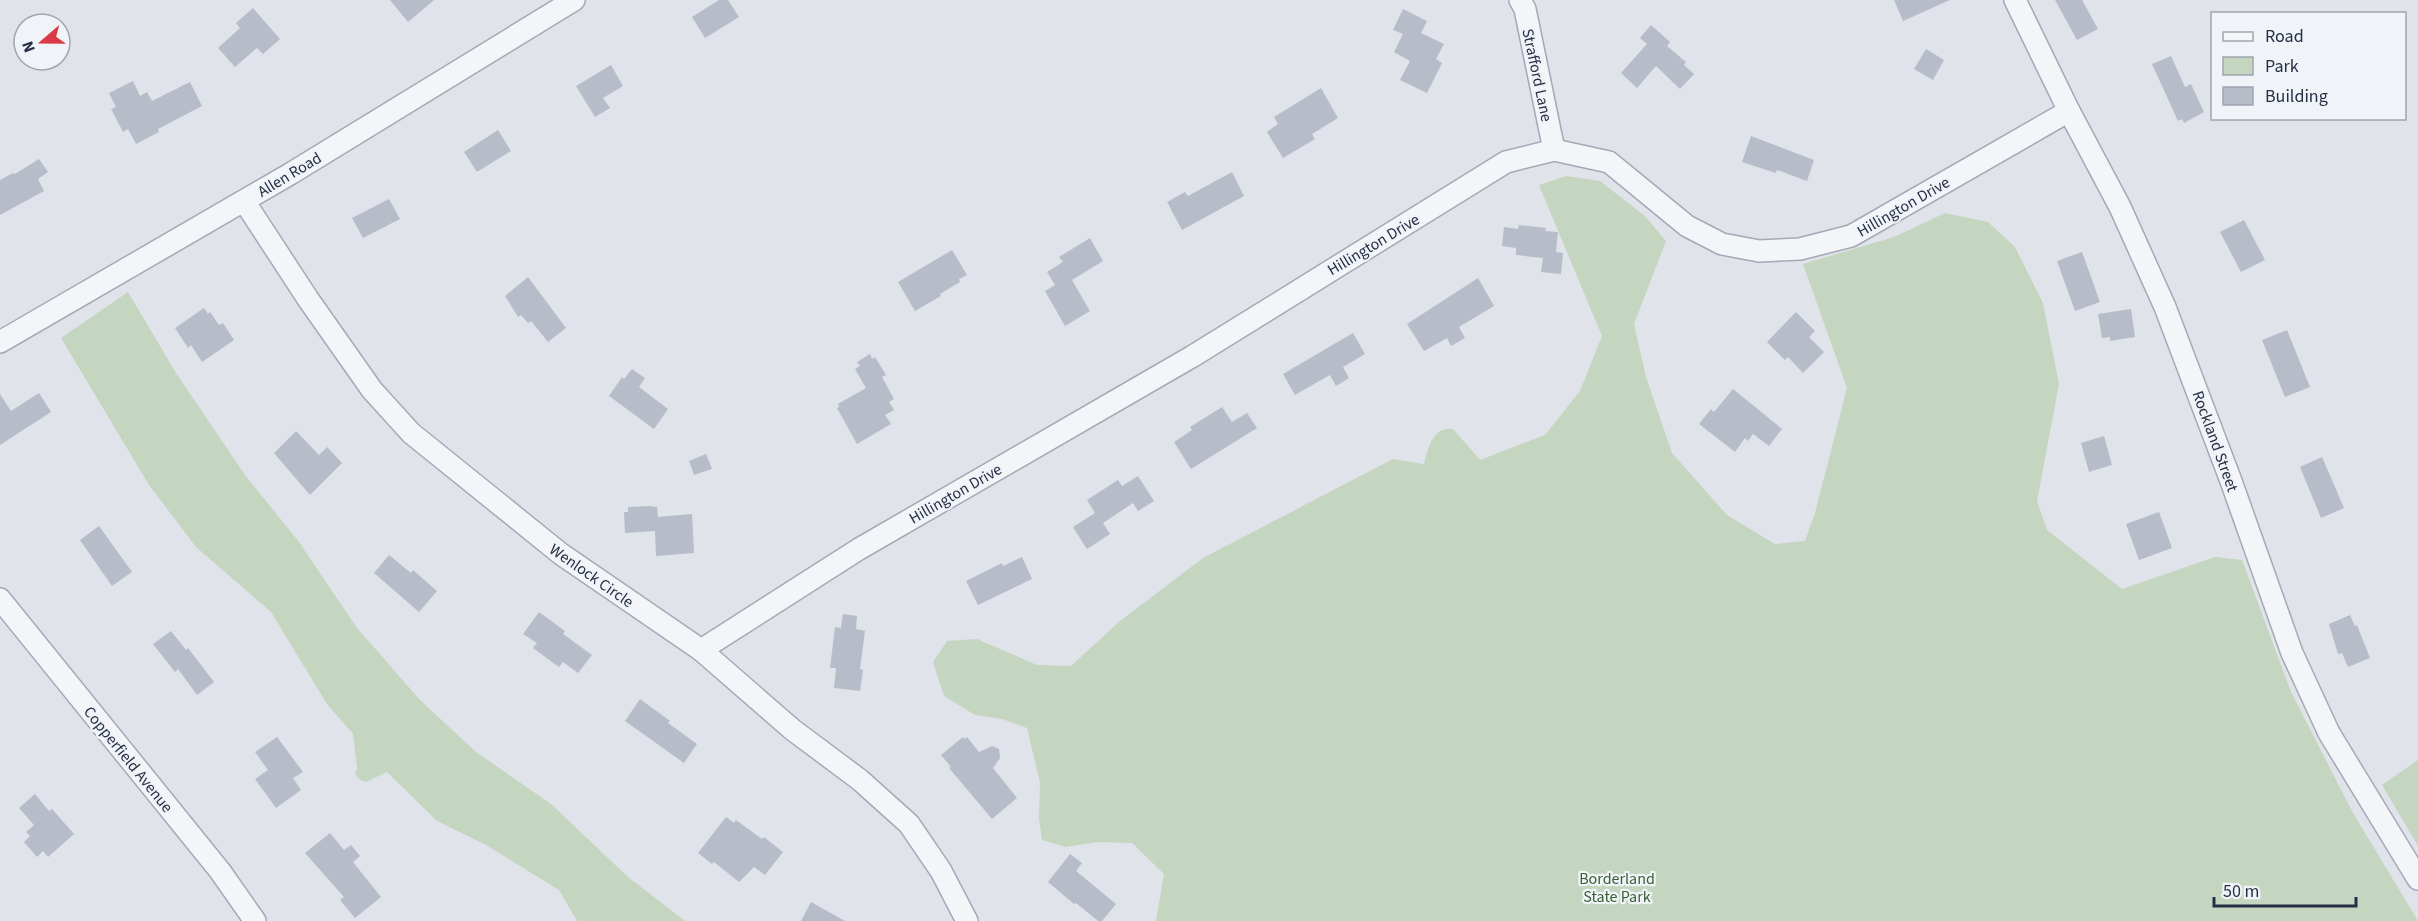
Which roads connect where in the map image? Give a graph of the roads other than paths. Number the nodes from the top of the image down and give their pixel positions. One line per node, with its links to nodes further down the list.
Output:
1 (574, 0): 6 (street, Allen Road)
2 (1520, 0): 5 (street, Strafford Lane)
3 (2015, 0): 4 (street, Rockland Street)
4 (2069, 111): 5 (street, Hillington Drive); 10 (street, Rockland Street)
5 (1554, 150): 9 (street, Hillington Drive)
6 (244, 201): 7 (street, Allen Road); 9 (street, Wenlock Circle)
7 (0, 342)
8 (0, 599): 11 (street, Copperfield Avenue)
9 (701, 650): 12 (street, Wenlock Circle)
10 (2418, 879)
11 (255, 921)
12 (967, 921)

